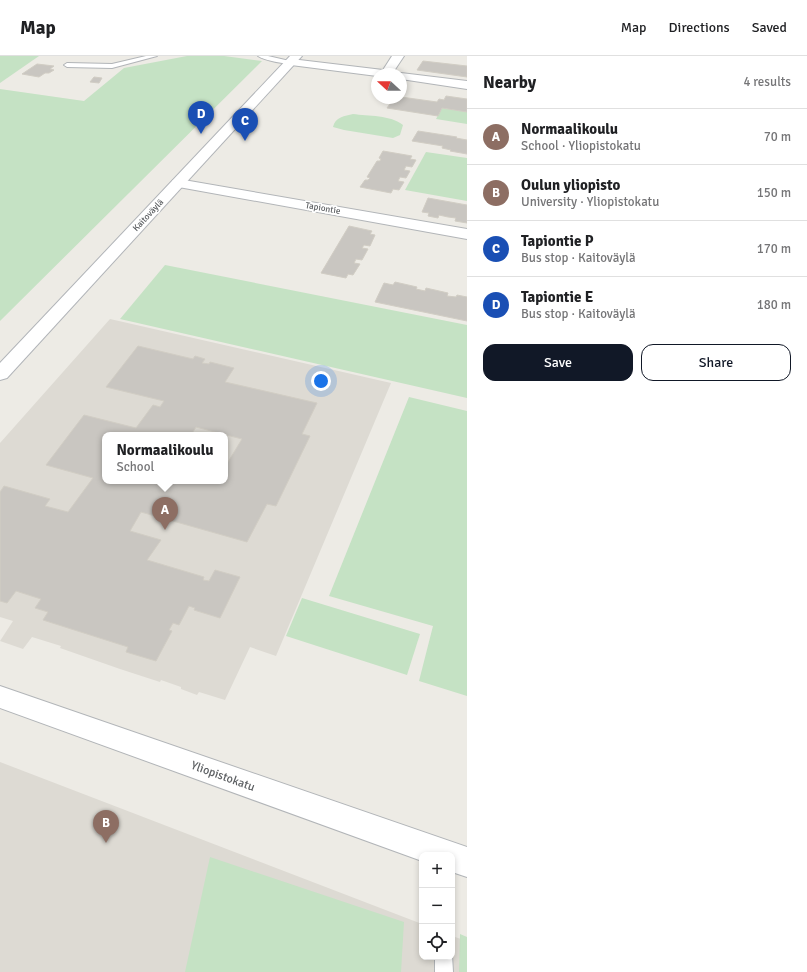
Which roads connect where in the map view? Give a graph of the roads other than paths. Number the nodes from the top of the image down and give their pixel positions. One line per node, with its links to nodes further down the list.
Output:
1 (154, 56): 5 (lane)
2 (261, 56): 4 (lane)
3 (398, 56): 6 (street)
4 (293, 59): 7 (street); 10 (street, Kaitoväylä)
5 (67, 65)
6 (390, 68)
7 (371, 72)
8 (407, 77): 9 (street)
9 (467, 85)
10 (178, 183): 11 (street, Tapiontie); 12 (street, Kaitoväylä)
11 (467, 234)
12 (0, 373)
13 (0, 697): 14 (street, Yliopistokatu)
14 (436, 852)
15 (444, 960): 16 (lane)
16 (444, 972)

